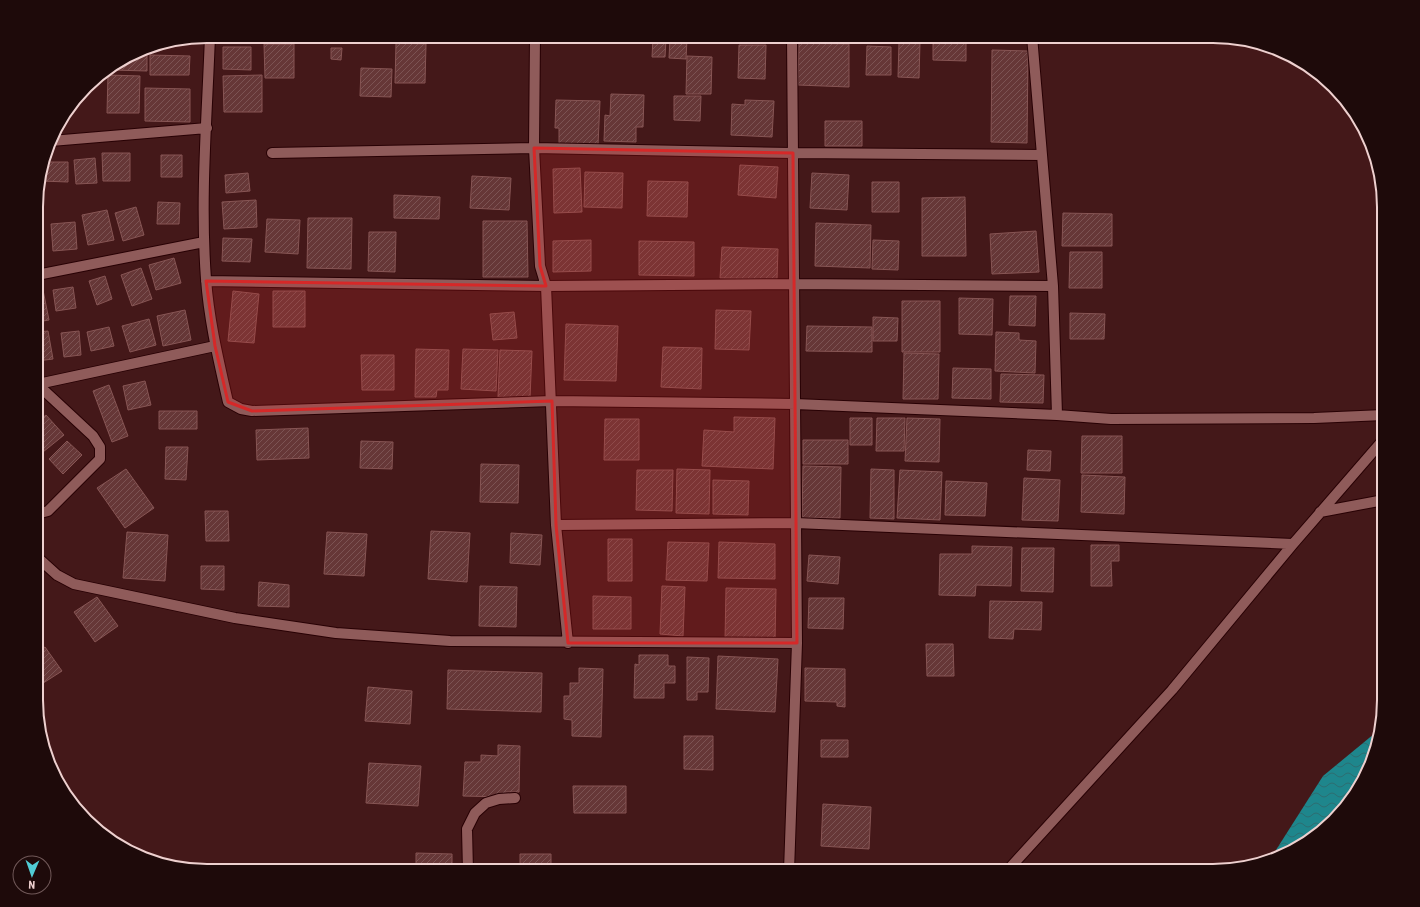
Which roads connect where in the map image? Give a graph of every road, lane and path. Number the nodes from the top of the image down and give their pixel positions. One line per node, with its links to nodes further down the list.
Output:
1 (210, 43): 5 (street)
2 (535, 43): 7 (street)
3 (792, 43): 9 (street)
4 (1033, 43): 10 (street)
5 (207, 128): 6 (street); 11 (street)
6 (57, 141)
7 (534, 148): 8 (street); 9 (street); 15 (street)
8 (272, 153)
9 (793, 153): 10 (street); 14 (street)
10 (1042, 155): 16 (street)
11 (204, 242): 12 (street); 13 (street)
12 (43, 274)
13 (206, 281): 15 (street); 17 (street)
14 (794, 284): 15 (street); 16 (street); 21 (street)
15 (546, 286): 20 (street)
16 (1052, 286): 22 (street)
17 (215, 346): 18 (street); 20 (street)
18 (43, 383)
19 (43, 389): 26 (street)
20 (552, 401): 21 (street); 29 (street)
21 (795, 404): 22 (street); 28 (street)
22 (1057, 414): 23 (street)
23 (1377, 415)
24 (1377, 447): 27 (street)
25 (1377, 501): 27 (street)
26 (43, 512)
27 (1320, 512): 30 (street)
28 (796, 523): 29 (street); 30 (street); 33 (street)
29 (556, 525): 32 (street)
30 (1293, 544): 37 (street)
31 (43, 563): 32 (street)
32 (568, 643): 33 (street)
33 (797, 643): 36 (street)
34 (515, 798): 35 (street)
35 (468, 864)
36 (789, 864)
37 (1013, 864)

